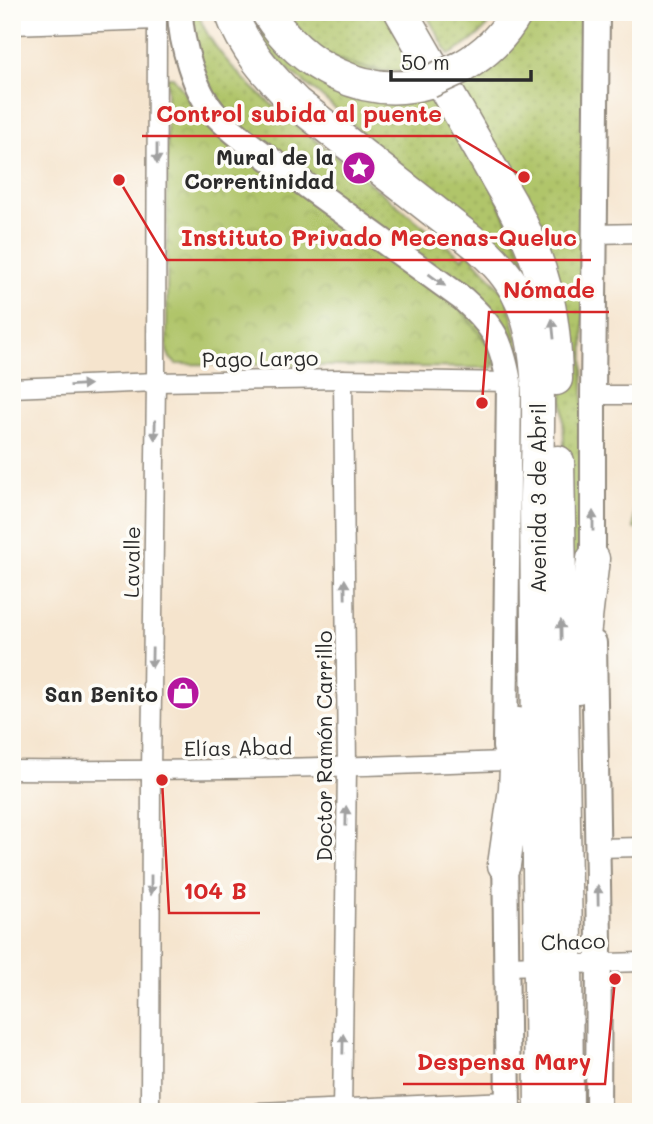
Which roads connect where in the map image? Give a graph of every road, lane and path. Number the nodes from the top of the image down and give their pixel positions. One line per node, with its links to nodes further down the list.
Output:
1 (231, 12): 16 (highway, Avenida 3 de Abril)
2 (267, 12): 4 (highway, bridge)
3 (401, 12): 25 (highway, Avenida 3 de Abril, one-way to 3)
4 (517, 12)
5 (597, 12): 9 (main road)
6 (165, 15): 7 (street); 11 (street, Lavalle, one-way to 11); 12 (main road, Avenida 3 de Abril, one-way to 12)
7 (12, 25)
8 (641, 233): 9 (street)
9 (594, 234): 15 (main road)
10 (343, 379): 11 (street, Pago Largo); 12 (street, Pago Largo); 19 (street, Doctor Ramón Carrillo, one-way to 10)
11 (156, 382): 13 (street, Pago Largo, one-way to 11); 21 (street, Lavalle, one-way to 21)
12 (509, 382): 18 (main road, Avenida 3 de Abril)
13 (12, 388)
14 (641, 395): 15 (street)
15 (593, 396): 17 (main road, one-way to 15)
16 (536, 499): 24 (highway); 25 (highway, Avenida 3 de Abril)
17 (593, 559): 23 (main road); 25 (highway)
18 (505, 761): 19 (street, Elías Abad); 24 (main road, Avenida 3 de Abril)
19 (347, 768): 21 (street, Elías Abad); 30 (street, Doctor Ramón Carrillo, one-way to 19)
20 (12, 771): 21 (street, Elías Abad)
21 (151, 771): 31 (street, Lavalle, one-way to 31)
22 (641, 847): 23 (street)
23 (597, 848): 27 (main road, one-way to 23)
24 (504, 865): 28 (main road, Avenida 3 de Abril)
25 (557, 957): 27 (street, Chaco); 28 (street, Chaco); 33 (highway, Avenida 3 de Abril); 34 (highway, Avenida 3 de Abril)
26 (641, 962): 27 (street, Chaco)
27 (598, 963): 35 (main road)
28 (507, 965): 29 (main road, Avenida 3 de Abril)
29 (508, 1106): 30 (street)
30 (342, 1110): 32 (street)
31 (150, 1112)
32 (260, 1112)
33 (541, 1112)
34 (567, 1112)
35 (598, 1112)

